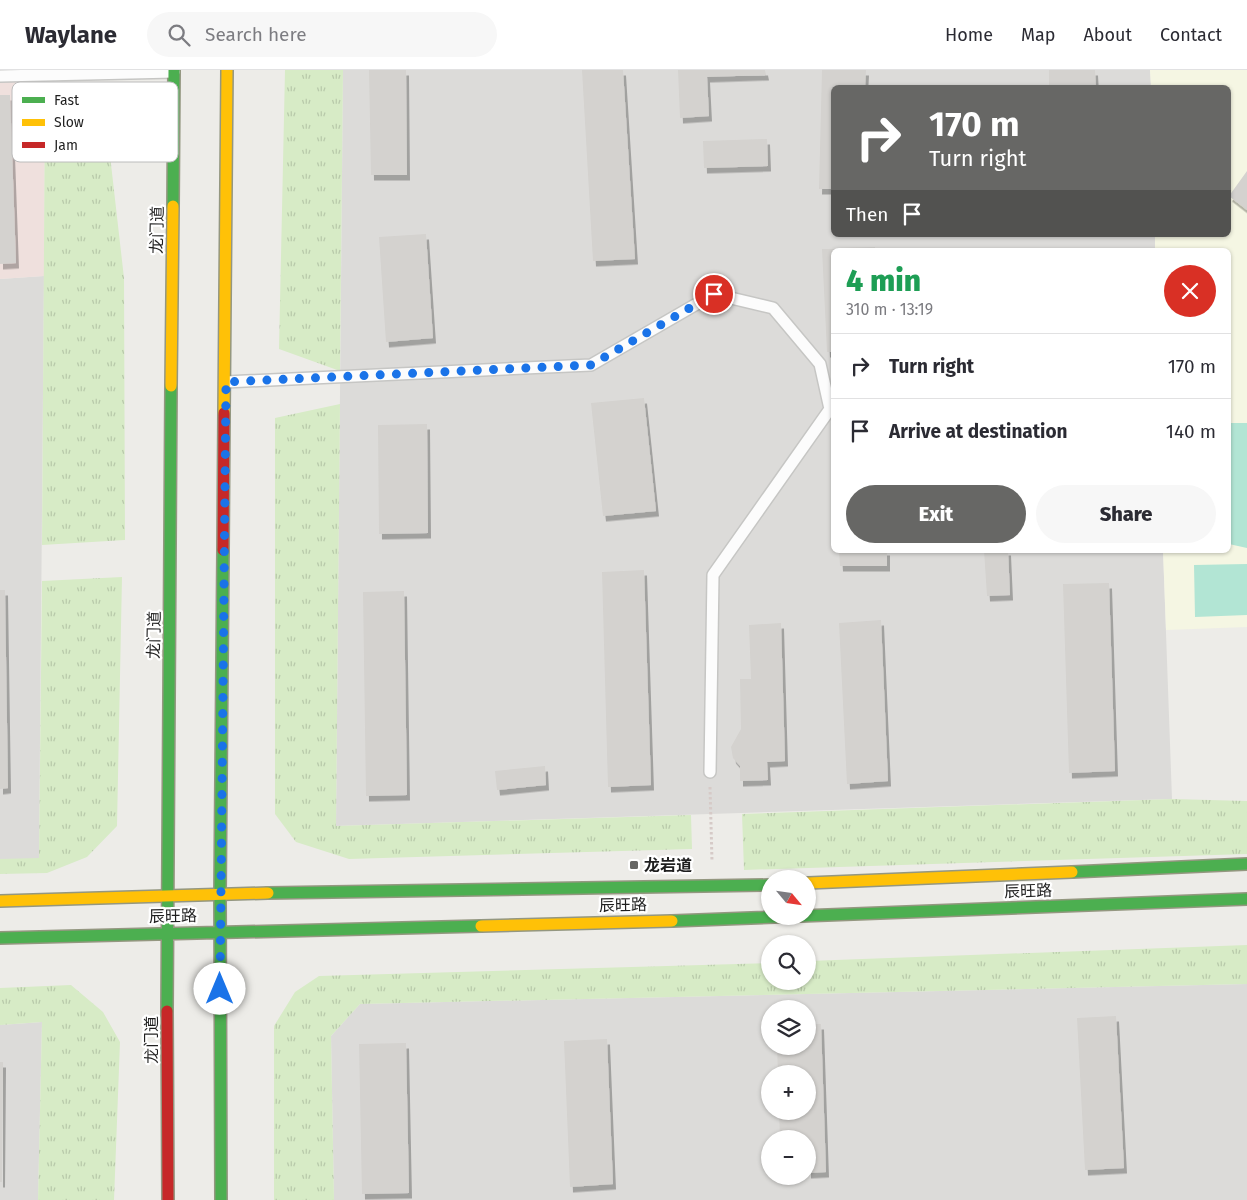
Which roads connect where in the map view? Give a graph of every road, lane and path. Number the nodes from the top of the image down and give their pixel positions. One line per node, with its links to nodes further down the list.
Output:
1 (228, 70): 5 (street)
2 (174, 71): 3 (lane)
3 (0, 76)
4 (173, 162): 13 (street, 龙门道)
5 (226, 382): 6 (lane); 12 (street)
6 (710, 772): 11 (path)
7 (219, 822): 12 (street)
8 (1247, 864): 9 (street, 辰旺路)
9 (816, 884)
10 (761, 885): 11 (street, 辰旺路)
11 (712, 887): 12 (street, 辰旺路)
12 (220, 894): 13 (street, 辰旺路); 17 (street)
13 (168, 895): 15 (street, 辰旺路); 16 (street, 龙门道)
14 (1247, 899): 17 (street, 辰旺路)
15 (0, 901)
16 (167, 932): 17 (street, 辰旺路); 18 (street, 辰旺路); 20 (street, 龙门道)
17 (220, 936): 19 (street); 21 (street)
18 (0, 938)
19 (220, 1031)
20 (168, 1200)
21 (221, 1200)

